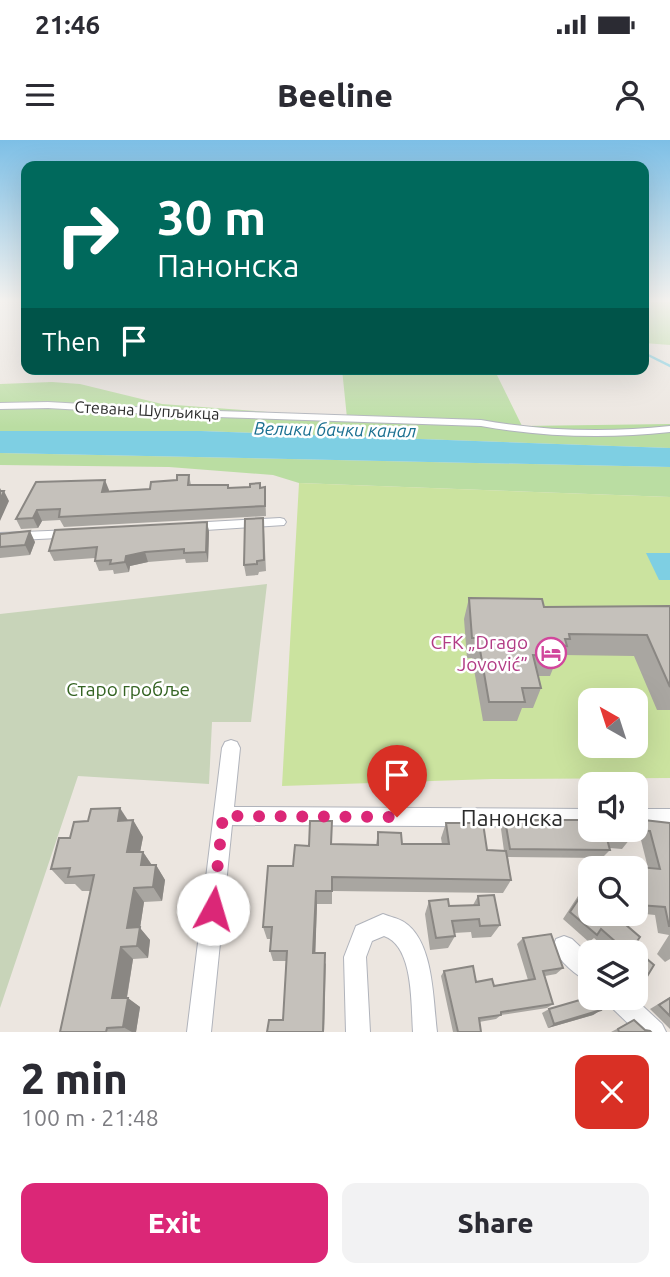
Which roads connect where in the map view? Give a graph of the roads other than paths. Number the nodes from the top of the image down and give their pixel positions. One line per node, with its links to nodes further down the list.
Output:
1 (0, 406): 2 (street, Стевана Шупљикца)
2 (670, 429)
3 (280, 522): 4 (street)
4 (173, 528)
5 (80, 533): 6 (street)
6 (0, 537)
7 (231, 748): 8 (street)
8 (223, 816): 9 (street, Панонска); 15 (street)
9 (578, 818)
10 (648, 818): 11 (street)
11 (670, 818)
12 (564, 947): 13 (street)
13 (578, 960)
14 (631, 1010): 18 (street)
15 (199, 1032)
16 (358, 1032): 17 (street)
17 (425, 1032)
18 (654, 1032)

